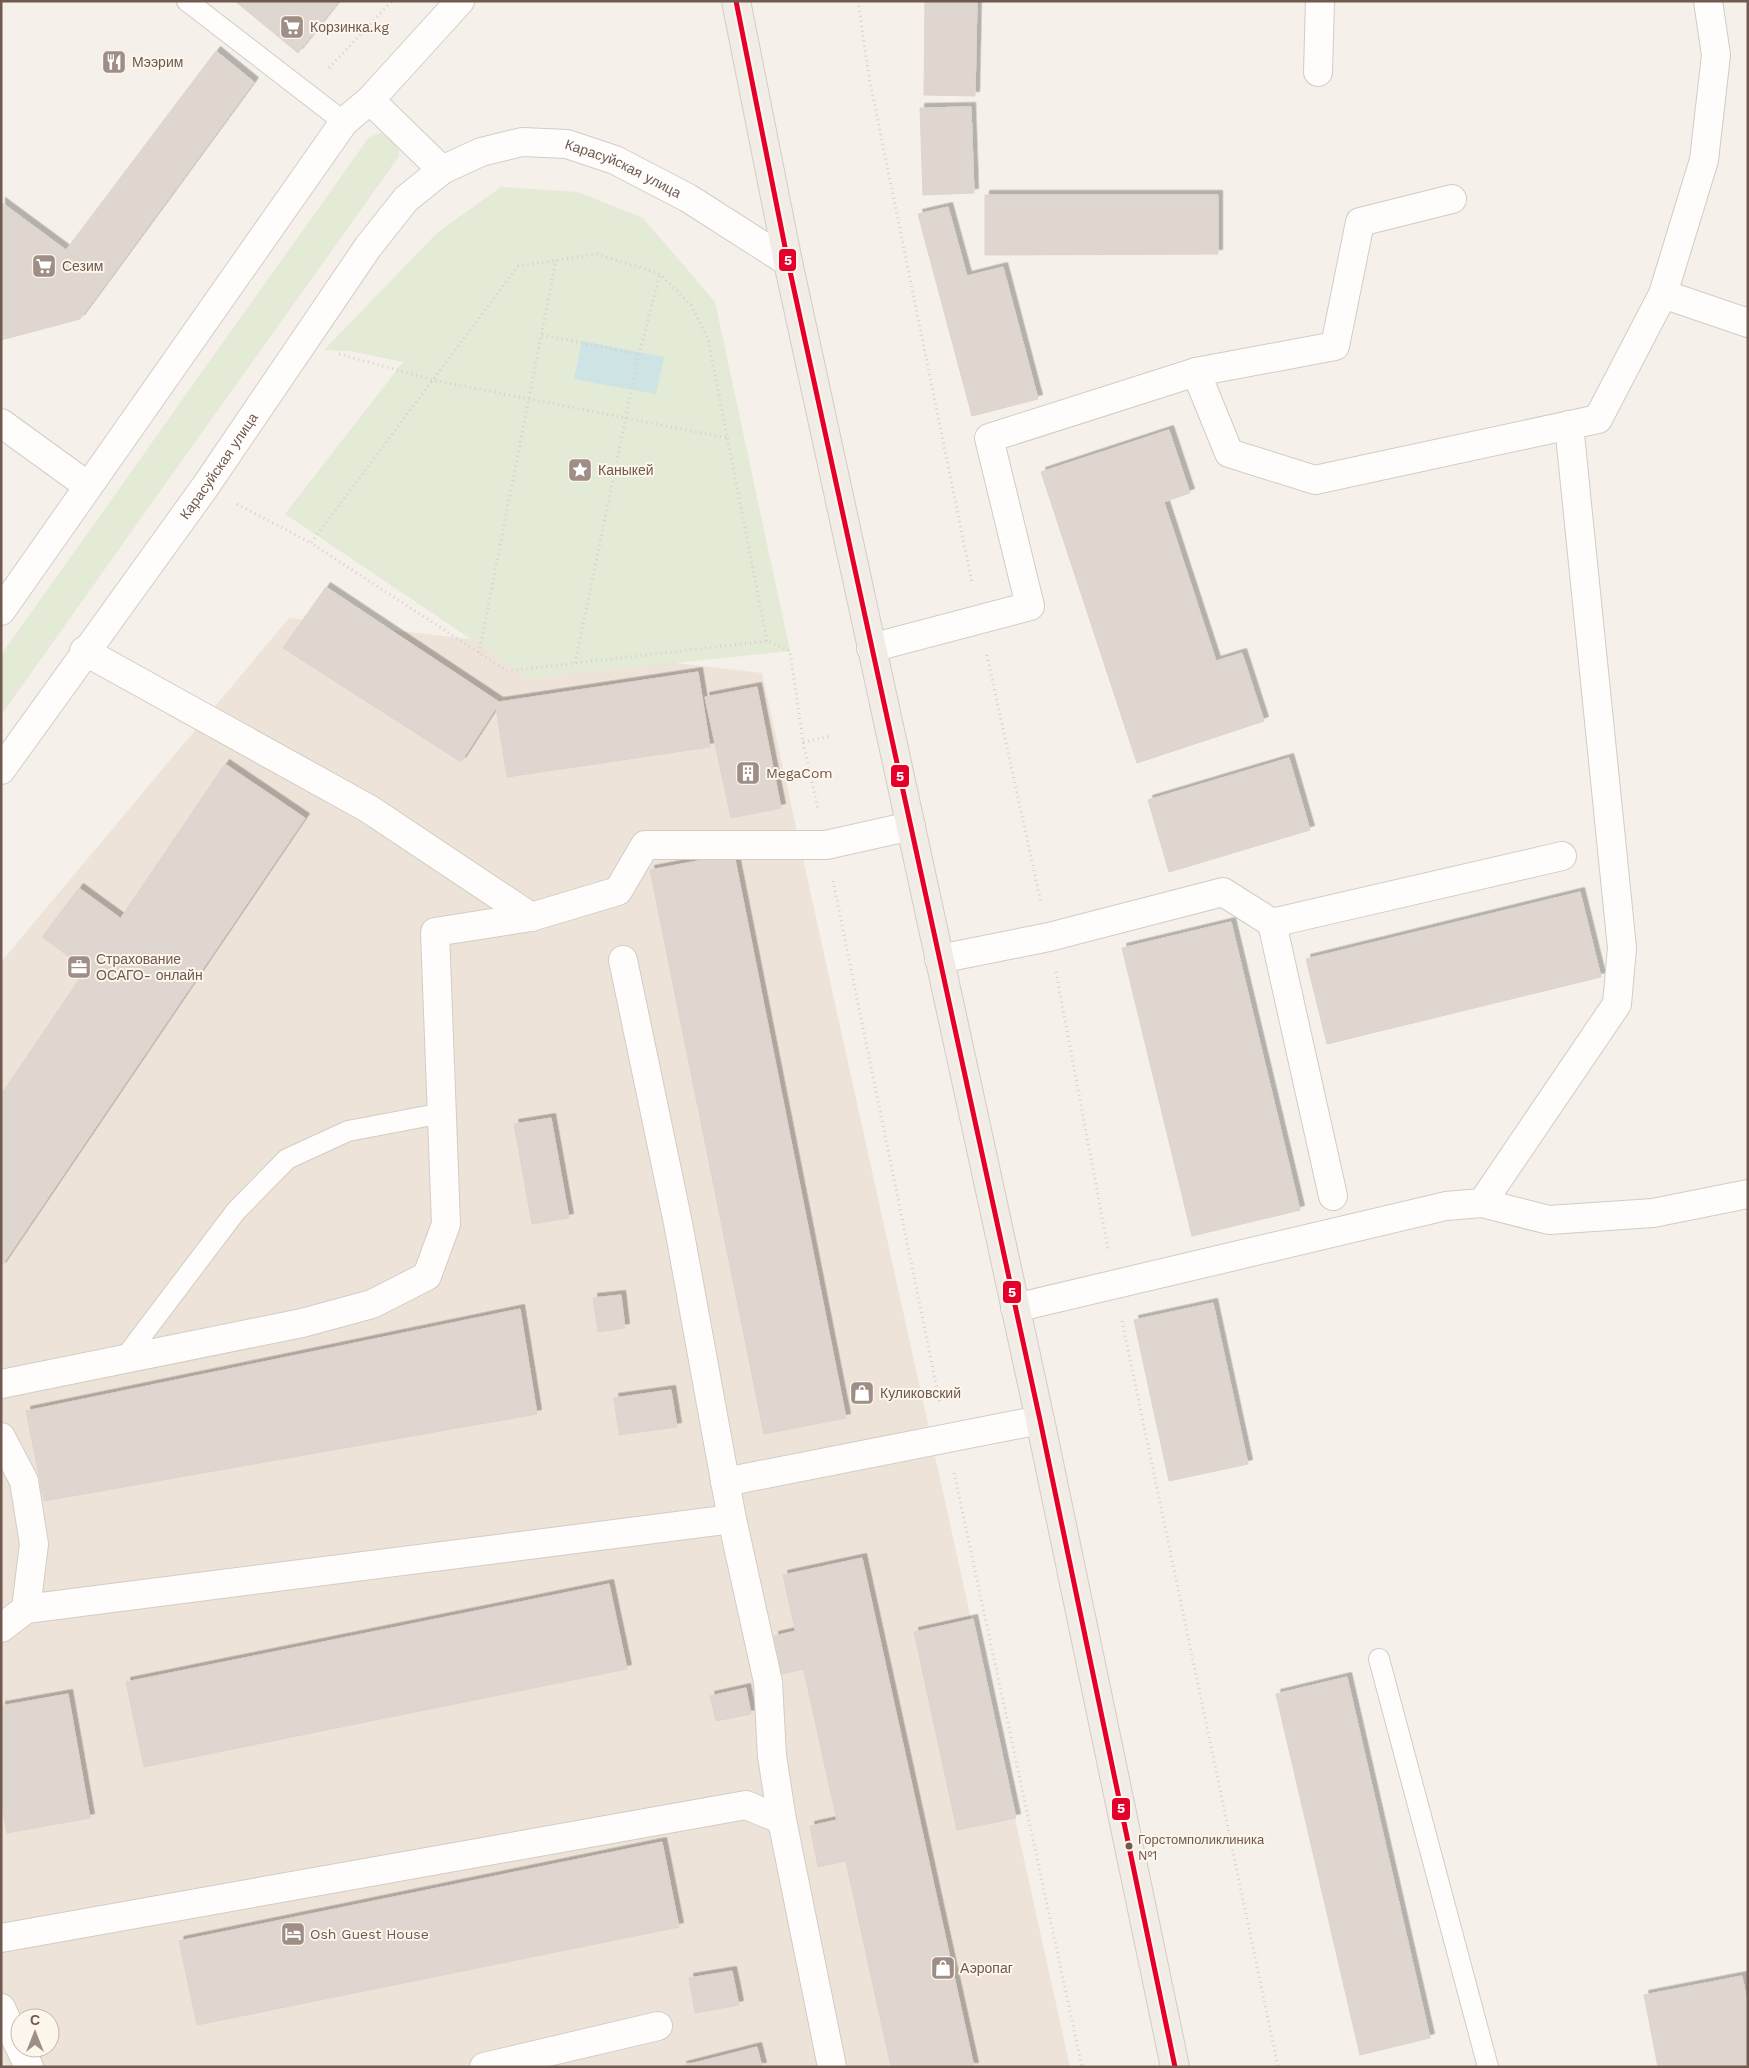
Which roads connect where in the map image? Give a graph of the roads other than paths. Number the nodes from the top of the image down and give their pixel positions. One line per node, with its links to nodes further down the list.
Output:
1 (187, 1): 8 (lane)
2 (460, 1): 7 (street)
3 (736, 1): 11 (main road)
4 (1320, 1): 6 (street)
5 (1708, 1): 12 (street)
6 (1318, 72)
7 (370, 100): 8 (street); 9 (street)
8 (344, 122): 17 (street)
9 (442, 170): 11 (street, Карасуйская улица); 20 (street, Карасуйская улица)
10 (1452, 199): 14 (street)
11 (788, 262): 19 (main road)
12 (1664, 294): 13 (street); 16 (street)
13 (1748, 323)
14 (1196, 372): 16 (street); 19 (street)
15 (1, 423): 17 (street)
16 (1569, 425): 31 (street)
17 (88, 486): 18 (street)
18 (1, 611)
19 (872, 648): 22 (main road)
20 (84, 651): 21 (street, Карасуйская улица); 24 (street)
21 (1, 770)
22 (911, 826): 24 (street); 26 (main road)
23 (1562, 856): 25 (street)
24 (531, 917): 28 (street)
25 (1272, 923): 26 (street); 30 (street)
26 (939, 959): 32 (main road)
27 (623, 960): 37 (street)
28 (443, 1113): 33 (lane); 33 (street)
29 (1748, 1194): 31 (street)
30 (1333, 1196)
31 (1482, 1204): 32 (street)
32 (1015, 1308): 35 (main road)
33 (124, 1359): 34 (street)
34 (1, 1384)
35 (1040, 1420): 37 (street); 49 (main road)
36 (1, 1437): 39 (street)
37 (724, 1482): 38 (street)
38 (732, 1519): 39 (street); 42 (street)
39 (26, 1610): 40 (street)
40 (1, 1628)
41 (1379, 1659): 50 (lane)
42 (782, 1820): 43 (street); 48 (street)
43 (1, 1938)
44 (1, 2008): 46 (street)
45 (658, 2026): 47 (street)
46 (29, 2067)
47 (484, 2067)
48 (832, 2067)
49 (1176, 2067)
50 (1488, 2067)

